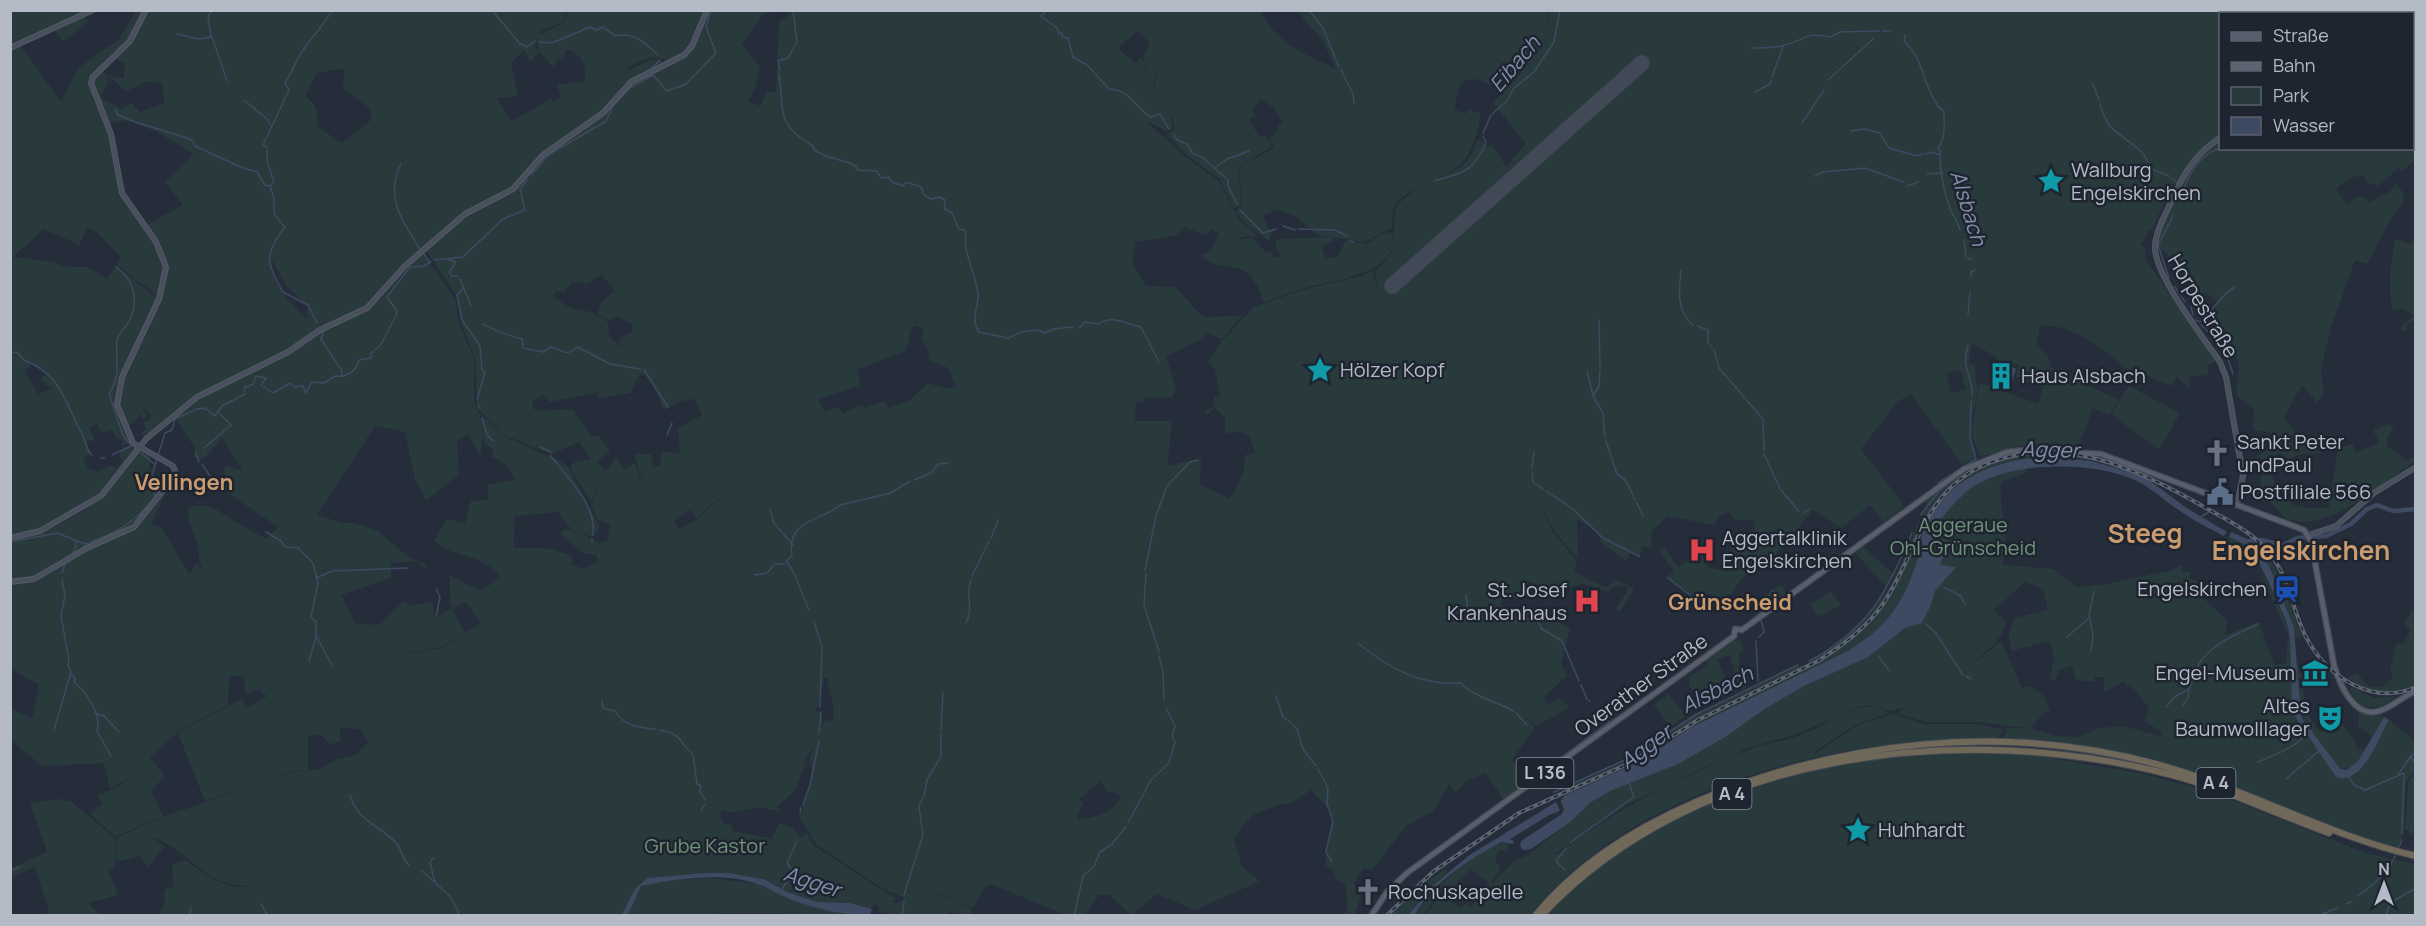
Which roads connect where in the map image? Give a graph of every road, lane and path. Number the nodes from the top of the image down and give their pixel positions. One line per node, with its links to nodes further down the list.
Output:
1 (93, 10): 4 (street)
2 (146, 10): 6 (street)
3 (707, 10): 6 (street)
4 (10, 48)
5 (2219, 139): 8 (street, Horpestraße)
6 (138, 448): 10 (street); 11 (street)
7 (2415, 467): 9 (street)
8 (2237, 504): 9 (main road, L 136); 14 (main road, Overather Straße / L 136)
9 (2310, 537): 12 (main road)
10 (10, 538)
11 (10, 582)
12 (2415, 691)
13 (2415, 858): 15 (highway, A 4); 16 (highway, A 4)
14 (1371, 915)
15 (1534, 915)
16 (1541, 915)

